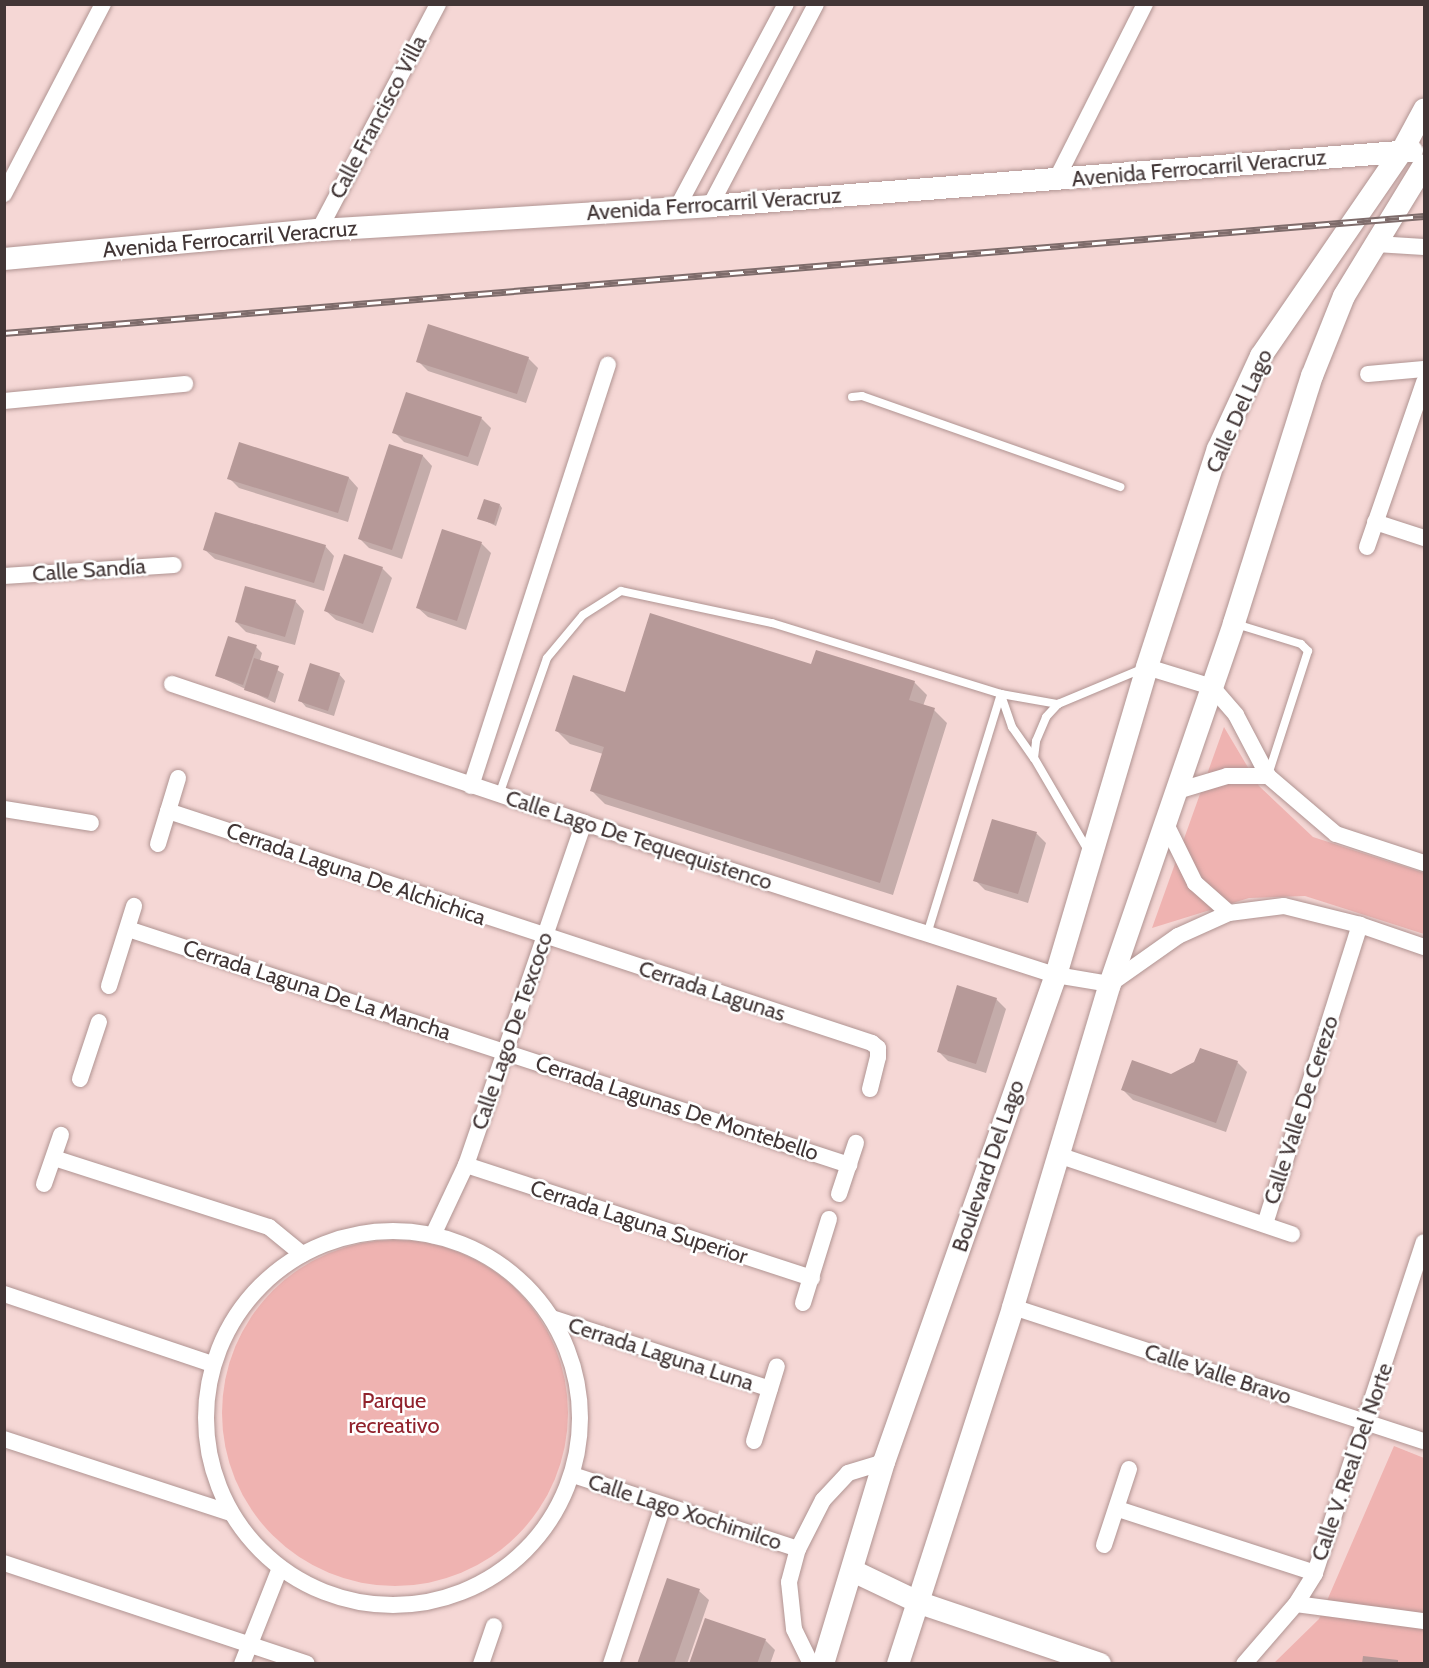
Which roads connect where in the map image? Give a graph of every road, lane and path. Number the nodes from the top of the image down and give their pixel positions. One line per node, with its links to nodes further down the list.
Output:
1 (103, 4): 9 (street)
2 (438, 4): 14 (street, Calle Francisco Villa)
3 (786, 4): 12 (street)
4 (816, 4): 13 (street)
5 (1145, 4): 10 (street)
6 (1425, 110): 7 (street, Calle Del Lago)
7 (1413, 150): 10 (street, Avenida Ferrocarril Veracruz); 18 (street, Calle Del Lago)
8 (1425, 165): 15 (street)
9 (9, 173): 11 (street)
10 (1056, 180): 13 (street, Avenida Ferrocarril Veracruz)
11 (4, 194)
12 (678, 206): 13 (street, Avenida Ferrocarril Veracruz); 14 (street, Avenida Ferrocarril Veracruz)
13 (710, 206)
14 (319, 230): 17 (street, Avenida Ferrocarril Veracruz)
15 (1376, 244): 16 (street); 19 (street)
16 (1425, 247)
17 (4, 259)
18 (1313, 281): 19 (street); 34 (street, Calle Del Lago)
19 (1344, 296): 33 (street)
20 (608, 365): 42 (street)
21 (1425, 369): 22 (street)
22 (1368, 374)
23 (1425, 382): 28 (street)
24 (185, 384): 26 (street)
25 (852, 397): 27 (lane)
26 (4, 401)
27 (1120, 487)
28 (1375, 522): 29 (street); 30 (street)
29 (1425, 538)
30 (1366, 547)
31 (174, 565): 32 (street, Calle Sandía)
32 (4, 576)
33 (1234, 623): 36 (street); 40 (lane)
34 (1147, 667): 36 (street); 38 (lane); 51 (street, Boulevard Del Lago)
35 (172, 684): 42 (street, Calle Lago De Tequequistenco)
36 (1212, 687): 40 (street); 43 (street)
37 (1001, 694): 38 (lane); 39 (lane); 44 (lane); 57 (lane)
38 (1058, 704): 39 (lane)
39 (1034, 758): 51 (lane)
40 (1268, 776): 43 (street); 52 (street)
41 (178, 778): 46 (street)
42 (471, 786): 44 (street, Calle Lago De Tequequistenco)
43 (1177, 791): 49 (street)
44 (499, 795): 48 (street, Calle Lago De Tequequistenco)
45 (4, 809): 47 (street)
46 (168, 811): 50 (street); 58 (street, Cerrada Laguna De Alchichica)
47 (91, 823)
48 (584, 823): 57 (street, Calle Lago De Tequequistenco); 58 (street, Calle Lago De Texcoco)
49 (1166, 824): 54 (street); 61 (street)
50 (158, 844)
51 (1091, 855): 60 (street, Boulevard Del Lago)
52 (1425, 863)
53 (134, 906): 56 (street)
54 (1228, 912): 55 (street); 61 (street)
55 (1360, 925): 59 (street); 76 (street, Calle Valle De Cerezo)
56 (128, 929): 62 (street); 64 (street, Cerrada Laguna De La Mancha)
57 (928, 931): 60 (street, Calle Lago De Tequequistenco)
58 (544, 937): 64 (street, Calle Lago De Texcoco); 66 (street, Cerrada Lagunas)
59 (1425, 947)
60 (1056, 975): 61 (street, Calle Lago De Tequequistenco); 93 (street, Boulevard Del Lago)
61 (1110, 984): 69 (street)
62 (109, 986)
63 (99, 1022): 65 (street)
64 (506, 1050): 71 (street, Cerrada Lagunas De Montebello); 72 (street, Calle Lago De Texcoco)
65 (80, 1079)
66 (870, 1089)
67 (61, 1135): 70 (street)
68 (856, 1143): 71 (street, Cerrada Lagunas De Montebello)
69 (1058, 1155): 76 (street, Calle Valle De Cerezo); 84 (street)
70 (54, 1158): 73 (street); 80 (street)
71 (849, 1165): 74 (street, Cerrada Lagunas De Montebello)
72 (466, 1166): 78 (street, Calle Lago De Texcoco); 81 (street, Cerrada Laguna Superior)
73 (44, 1184)
74 (839, 1194)
75 (829, 1219): 81 (street)
76 (1265, 1224): 77 (street)
77 (1292, 1234)
78 (433, 1235): 80 (street); 85 (street)
79 (1425, 1242): 89 (street, Calle V. Real Del Norte)
80 (302, 1254): 86 (street)
81 (812, 1278): 83 (street)
82 (4, 1294): 86 (street)
83 (803, 1303)
84 (1013, 1307): 89 (street, Calle Valle Bravo); 105 (street)
85 (552, 1318): 88 (street, Cerrada Laguna Luna); 95 (street)
86 (212, 1364): 98 (street)
87 (777, 1366): 88 (street, Cerrada Laguna Luna)
88 (770, 1389): 91 (street, Cerrada Laguna Luna)
89 (1366, 1423): 92 (street, Calle Valle Bravo); 104 (street, Calle V. Real Del Norte)
90 (4, 1439): 98 (street)
91 (754, 1441)
92 (1425, 1441)
93 (884, 1462): 100 (street); 103 (street, Boulevard Del Lago)
94 (1129, 1469): 97 (street)
95 (573, 1475): 96 (street, Calle Lago Xochimilco); 102 (street)
96 (663, 1506): 100 (street, Calle Lago Xochimilco); 113 (street)
97 (1118, 1509): 99 (street); 104 (street)
98 (230, 1513): 102 (street)
99 (1104, 1545)
100 (798, 1549): 114 (street)
101 (4, 1563): 109 (street)
102 (280, 1568): 109 (street)
103 (853, 1571): 105 (street); 115 (street, Boulevard Del Lago)
104 (1315, 1573): 106 (street, Calle V. Real Del Norte)
105 (920, 1603): 116 (street); 117 (street)
106 (1296, 1604): 107 (street); 118 (street, Calle V. Real Del Norte)
107 (1425, 1621)
108 (494, 1626): 112 (street)
109 (248, 1644): 110 (street); 111 (street)
110 (242, 1664)
111 (307, 1664)
112 (481, 1664)
113 (611, 1664)
114 (811, 1664)
115 (823, 1664)
116 (898, 1664)
117 (1100, 1664)
118 (1244, 1664)

